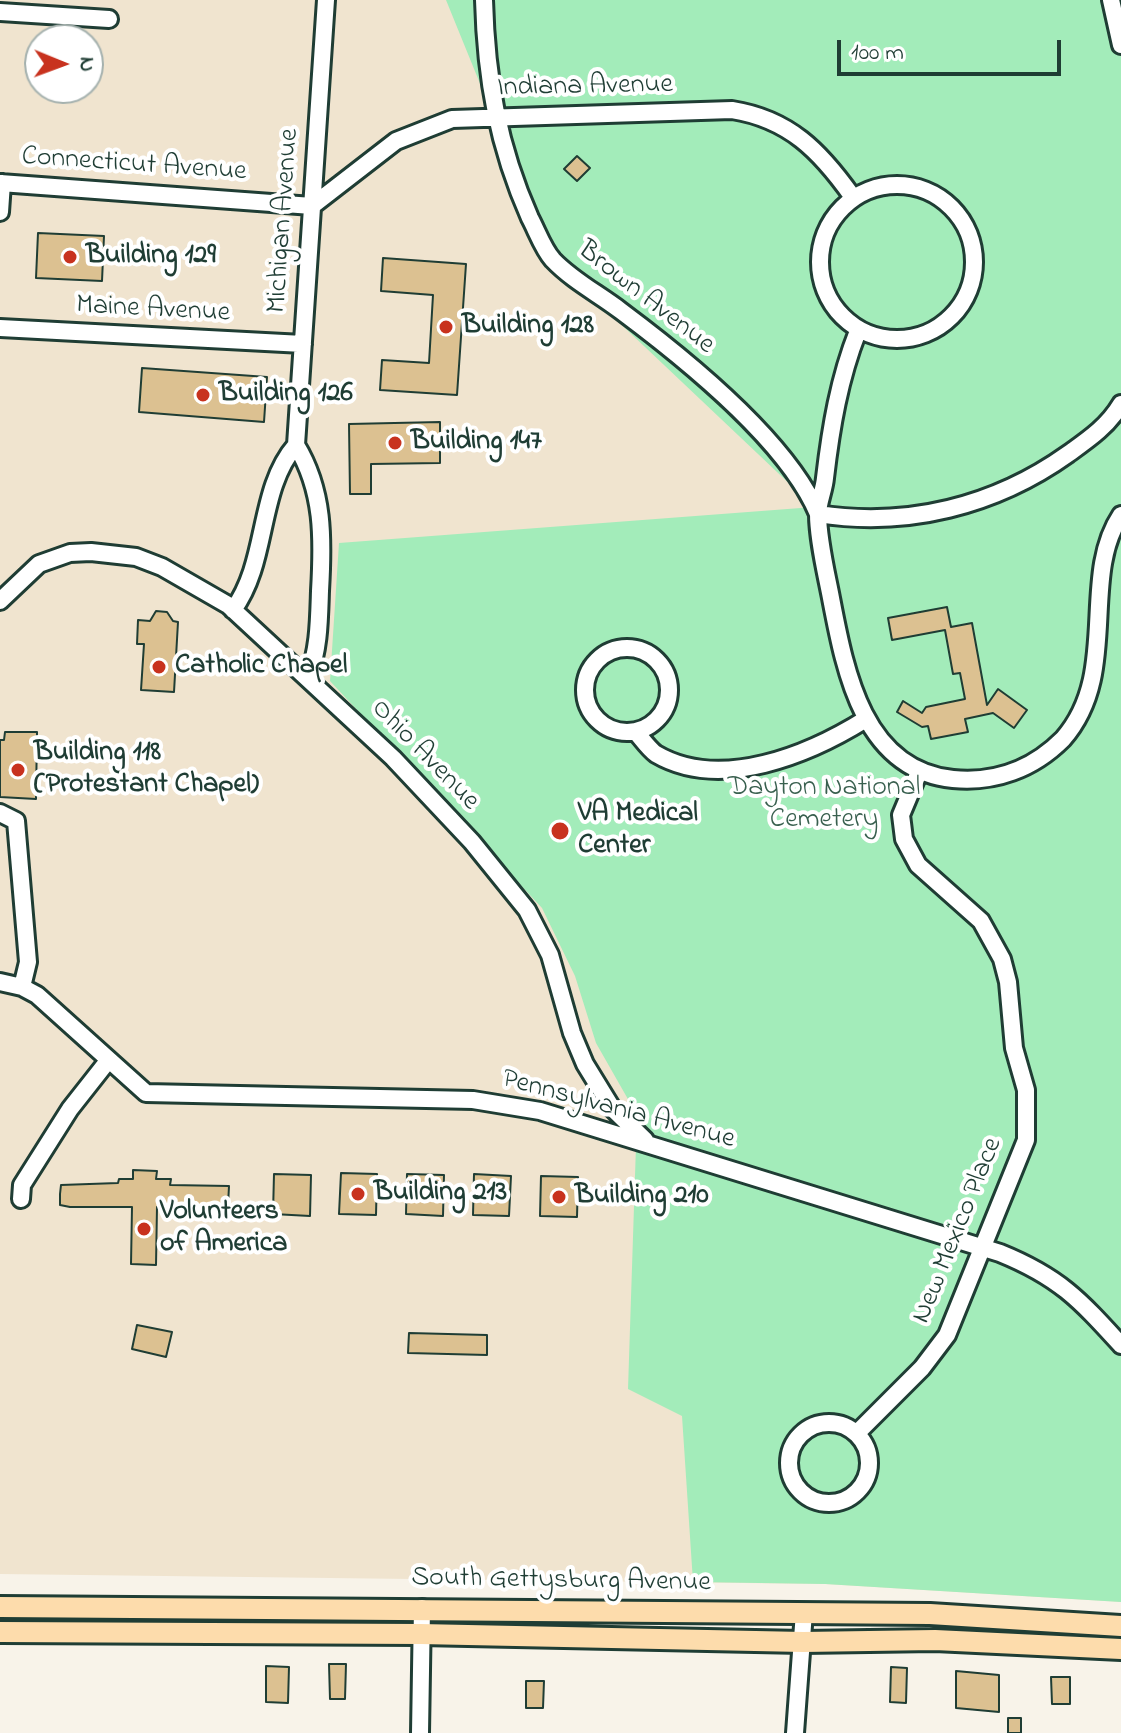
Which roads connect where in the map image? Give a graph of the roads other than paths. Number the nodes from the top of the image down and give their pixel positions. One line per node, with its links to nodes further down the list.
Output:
1 (326, 0): 10 (street, Michigan Avenue)
2 (484, 0): 7 (street, Brown Avenue)
3 (1111, 0): 6 (street)
4 (0, 12): 5 (street)
5 (109, 19)
6 (1121, 45)
7 (494, 115): 9 (street, Indiana Avenue); 10 (street, Indiana Avenue); 17 (street, Brown Avenue)
8 (1, 183): 10 (street, Connecticut Avenue); 11 (street)
9 (852, 196): 13 (street); 13 (street)
10 (312, 206): 14 (street, Michigan Avenue)
11 (0, 212)
12 (0, 328): 14 (street, Maine Avenue)
13 (858, 331): 17 (street)
14 (303, 344): 16 (street, Michigan Avenue)
15 (1121, 404): 17 (street)
16 (296, 445): 20 (street, Michigan Avenue); 21 (street, Michigan Avenue)
17 (818, 514): 22 (street)
18 (1121, 515): 24 (street)
19 (0, 601): 20 (street, Ohio Avenue)
20 (233, 610): 21 (street, Ohio Avenue)
21 (308, 678): 29 (street, Ohio Avenue)
22 (866, 719): 23 (street); 24 (street)
23 (636, 732): 23 (street)
24 (919, 772): 31 (street, New Mexico Place)
25 (0, 813): 27 (street)
26 (0, 982): 27 (street, Pennsylvania Avenue)
27 (22, 987): 28 (street, Pennsylvania Avenue)
28 (107, 1062): 29 (street, Pennsylvania Avenue); 30 (street)
29 (652, 1146): 31 (street, Pennsylvania Avenue)
30 (21, 1199)
31 (984, 1247): 32 (street, Pennsylvania Avenue); 33 (street, New Mexico Place)
32 (1121, 1345)
33 (857, 1433): 33 (street)
34 (0, 1607): 35 (main road, South Gettysburg Avenue)
35 (422, 1608): 36 (main road, South Gettysburg Avenue); 39 (street)
36 (804, 1612): 37 (main road, South Gettysburg Avenue); 40 (street)
37 (1121, 1626)
38 (0, 1632): 39 (main road, South Gettysburg Avenue)
39 (420, 1634): 40 (main road, South Gettysburg Avenue); 42 (street)
40 (803, 1642): 41 (main road, South Gettysburg Avenue); 43 (street)
41 (1121, 1649)
42 (420, 1733)
43 (795, 1733)

